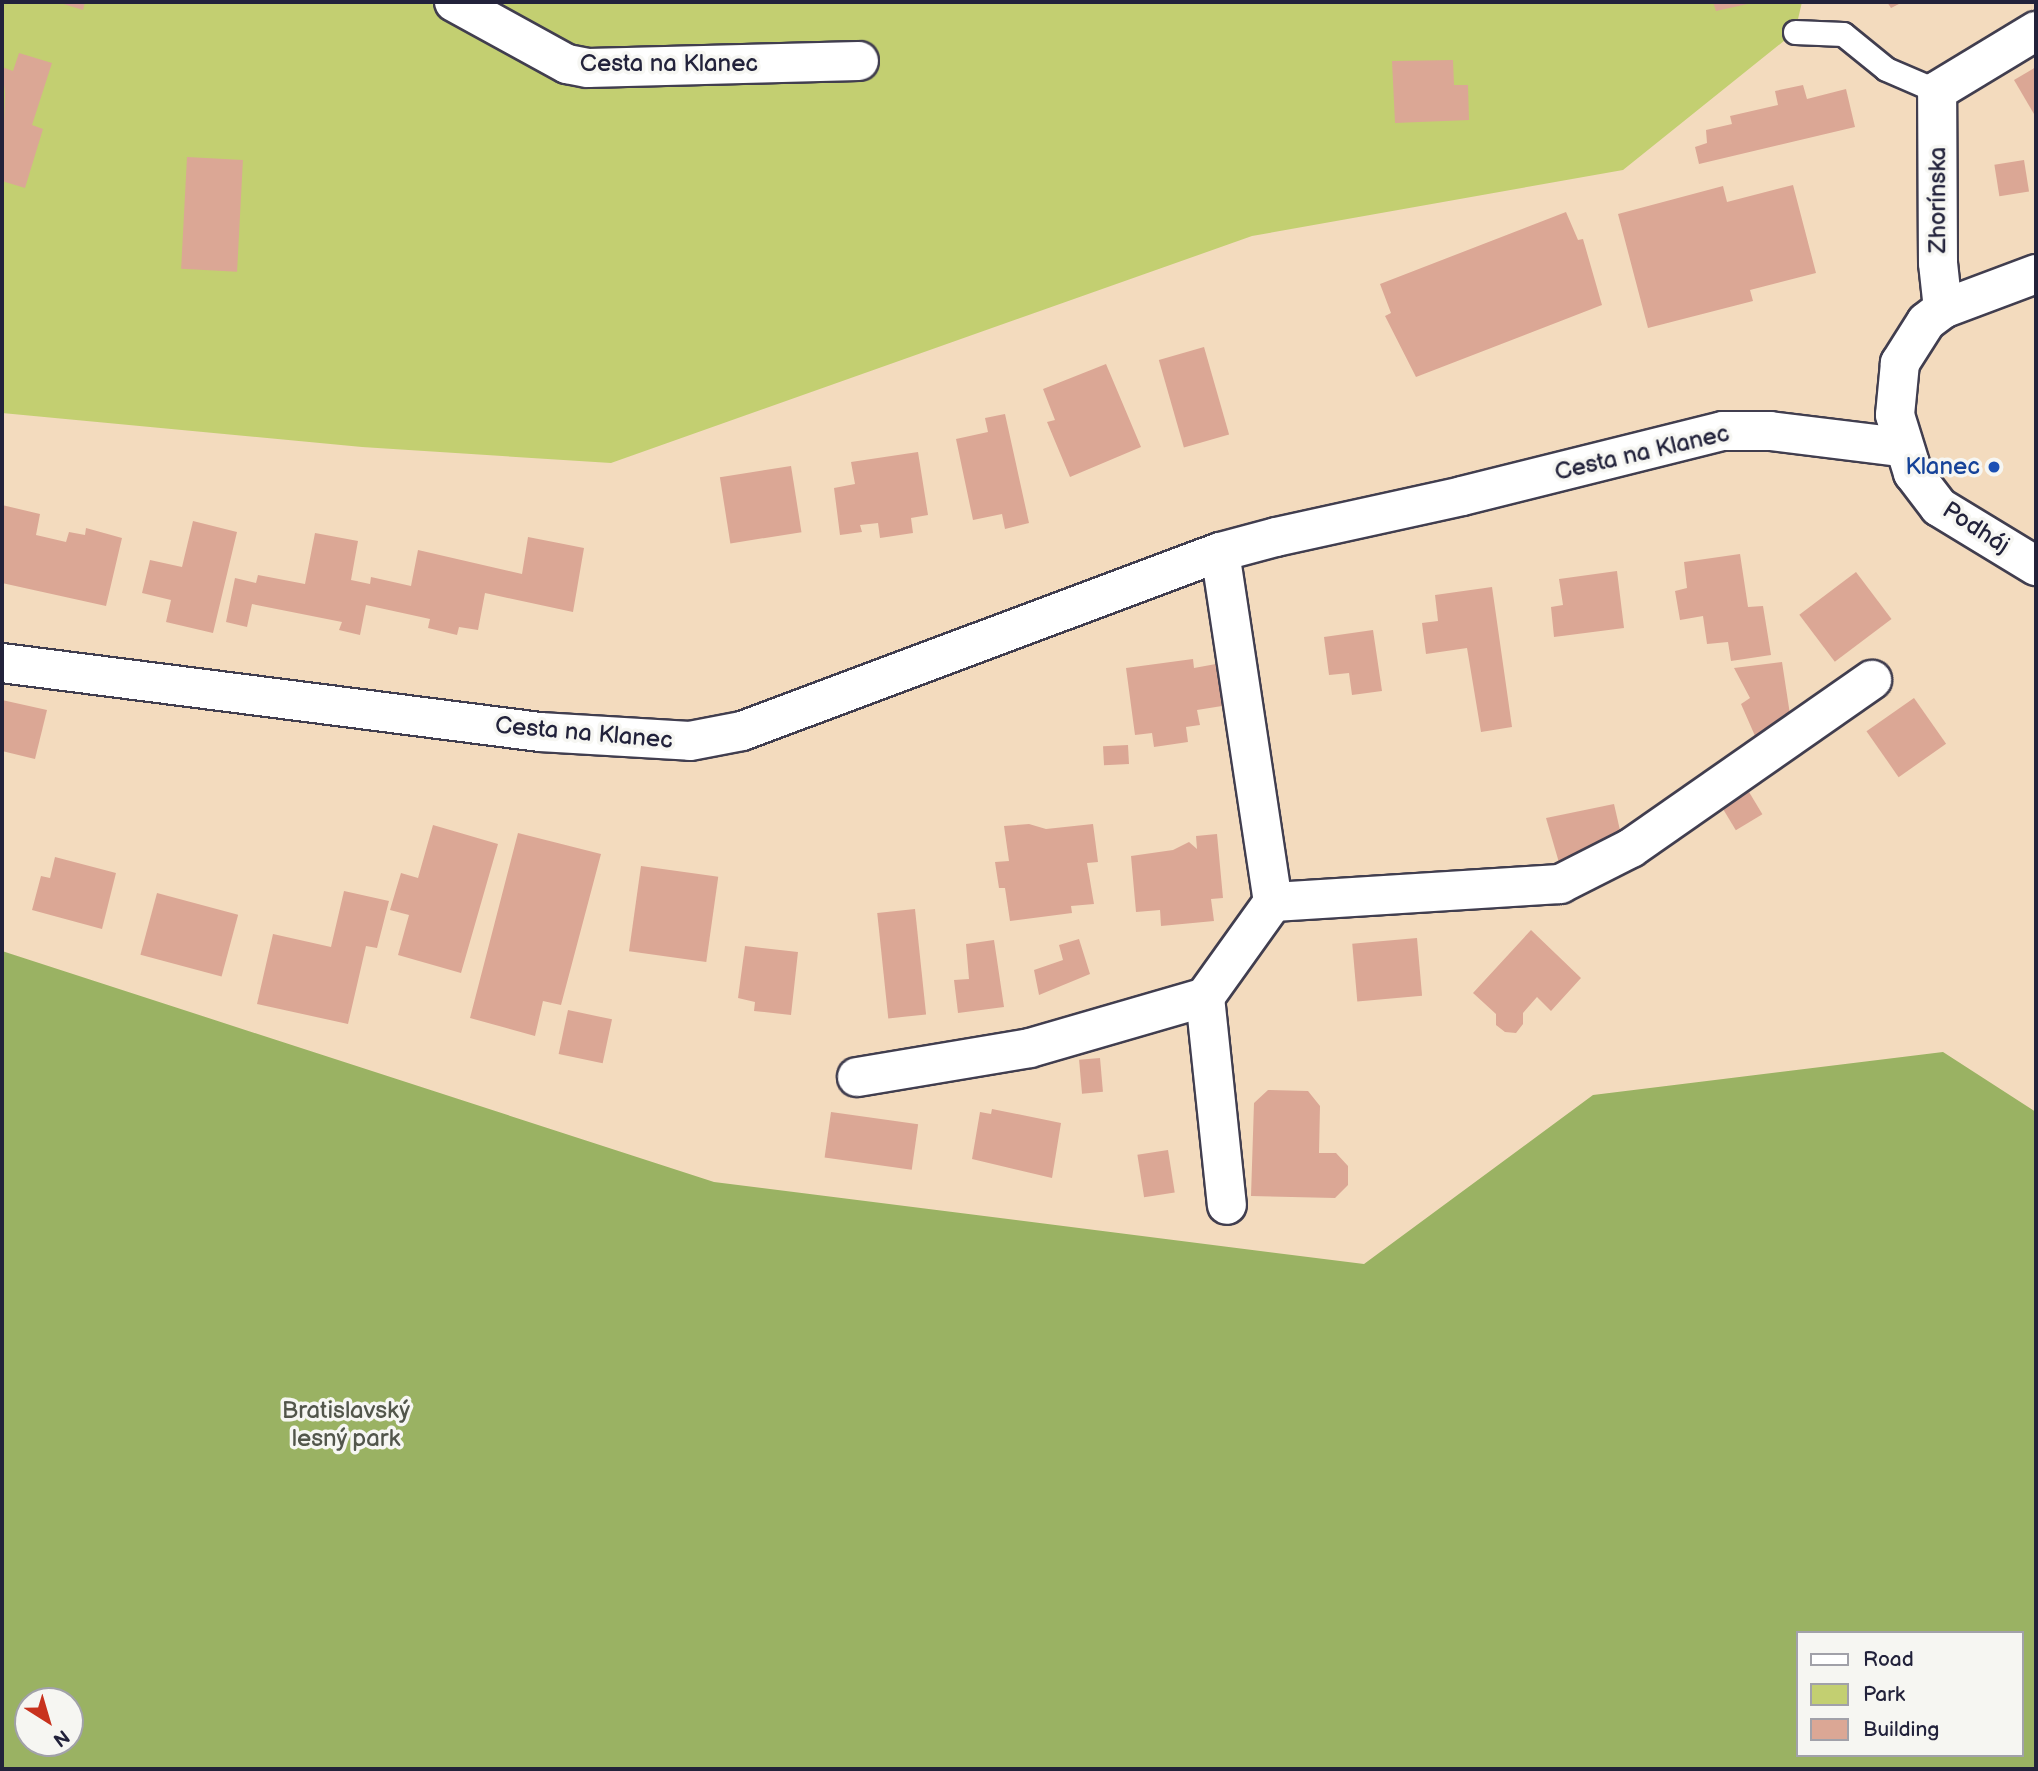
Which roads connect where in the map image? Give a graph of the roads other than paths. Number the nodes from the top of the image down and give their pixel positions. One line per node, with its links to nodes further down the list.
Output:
1 (454, 2): 4 (street, Cesta na Klanec)
2 (2036, 31): 5 (street)
3 (1795, 32): 5 (lane)
4 (859, 61)
5 (1937, 91): 7 (street, Zhorínska)
6 (2036, 274): 7 (street)
7 (1943, 309): 8 (street)
8 (1901, 447): 9 (street, Cesta na Klanec); 10 (street, Podháj)
9 (1220, 552): 11 (street, Cesta na Klanec); 13 (street)
10 (2036, 566)
11 (2, 663)
12 (1872, 680): 13 (street)
13 (1273, 902): 14 (street)
14 (1205, 997): 15 (street); 16 (street)
15 (857, 1077)
16 (1227, 1205)

